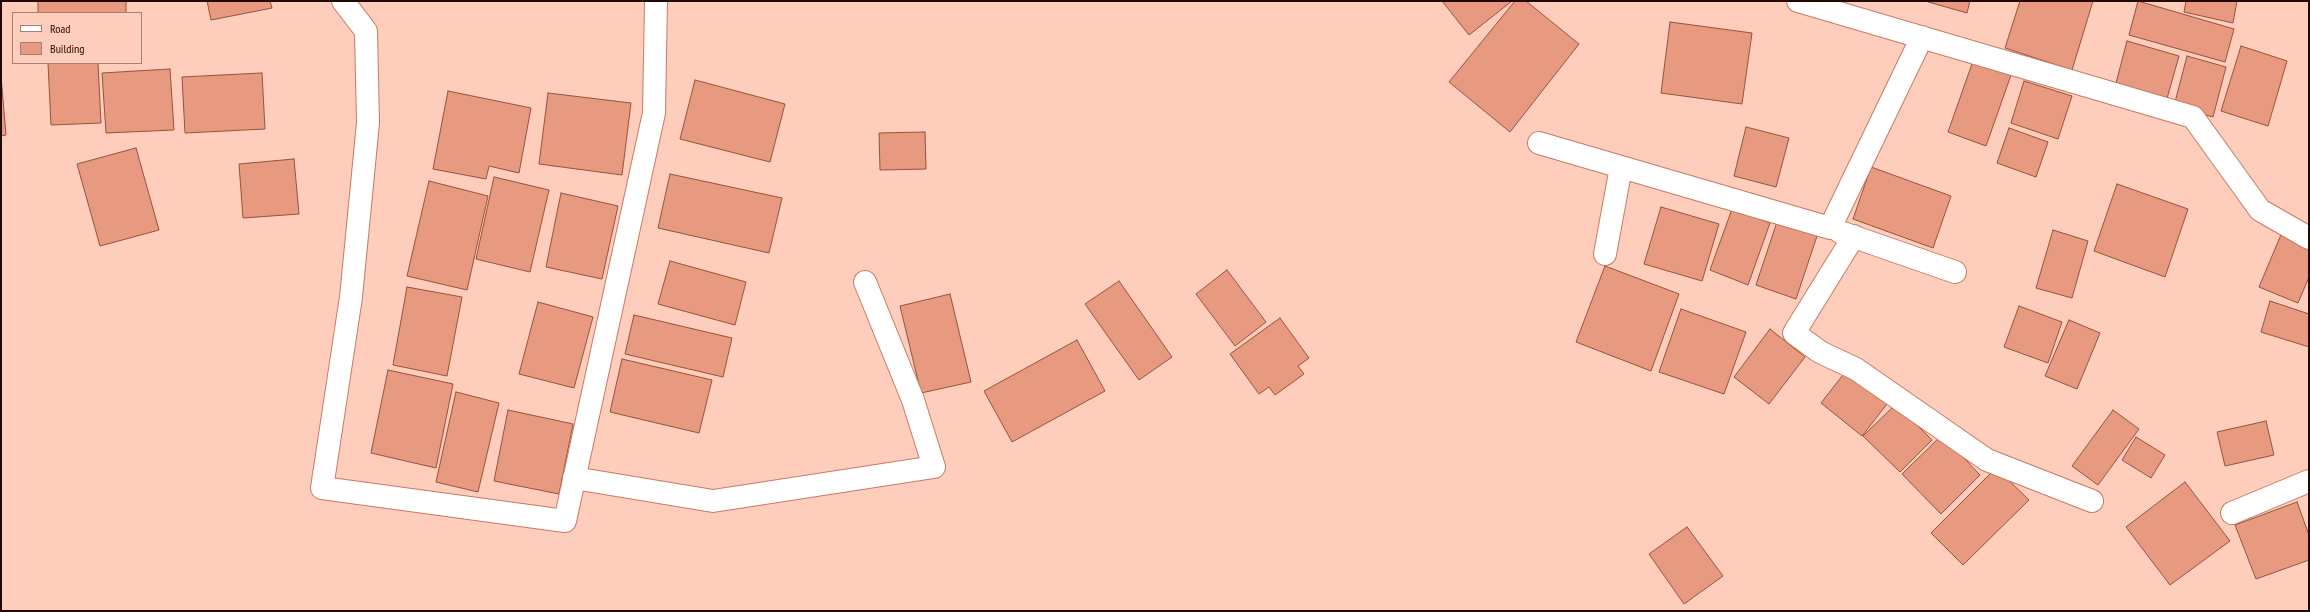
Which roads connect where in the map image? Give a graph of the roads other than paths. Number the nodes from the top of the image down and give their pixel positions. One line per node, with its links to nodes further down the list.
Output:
1 (343, 1): 13 (street)
2 (656, 1): 13 (street)
3 (1798, 1): 4 (street)
4 (1922, 37): 7 (street); 9 (street)
5 (1539, 143): 6 (street)
6 (1620, 167): 7 (street); 10 (street)
7 (1830, 228): 8 (street)
8 (1854, 236): 11 (street); 15 (street)
9 (2309, 238)
10 (1605, 254)
11 (1955, 272)
12 (865, 282): 13 (street)
13 (574, 478)
14 (2309, 481): 16 (street)
15 (2092, 501)
16 (2232, 513)

